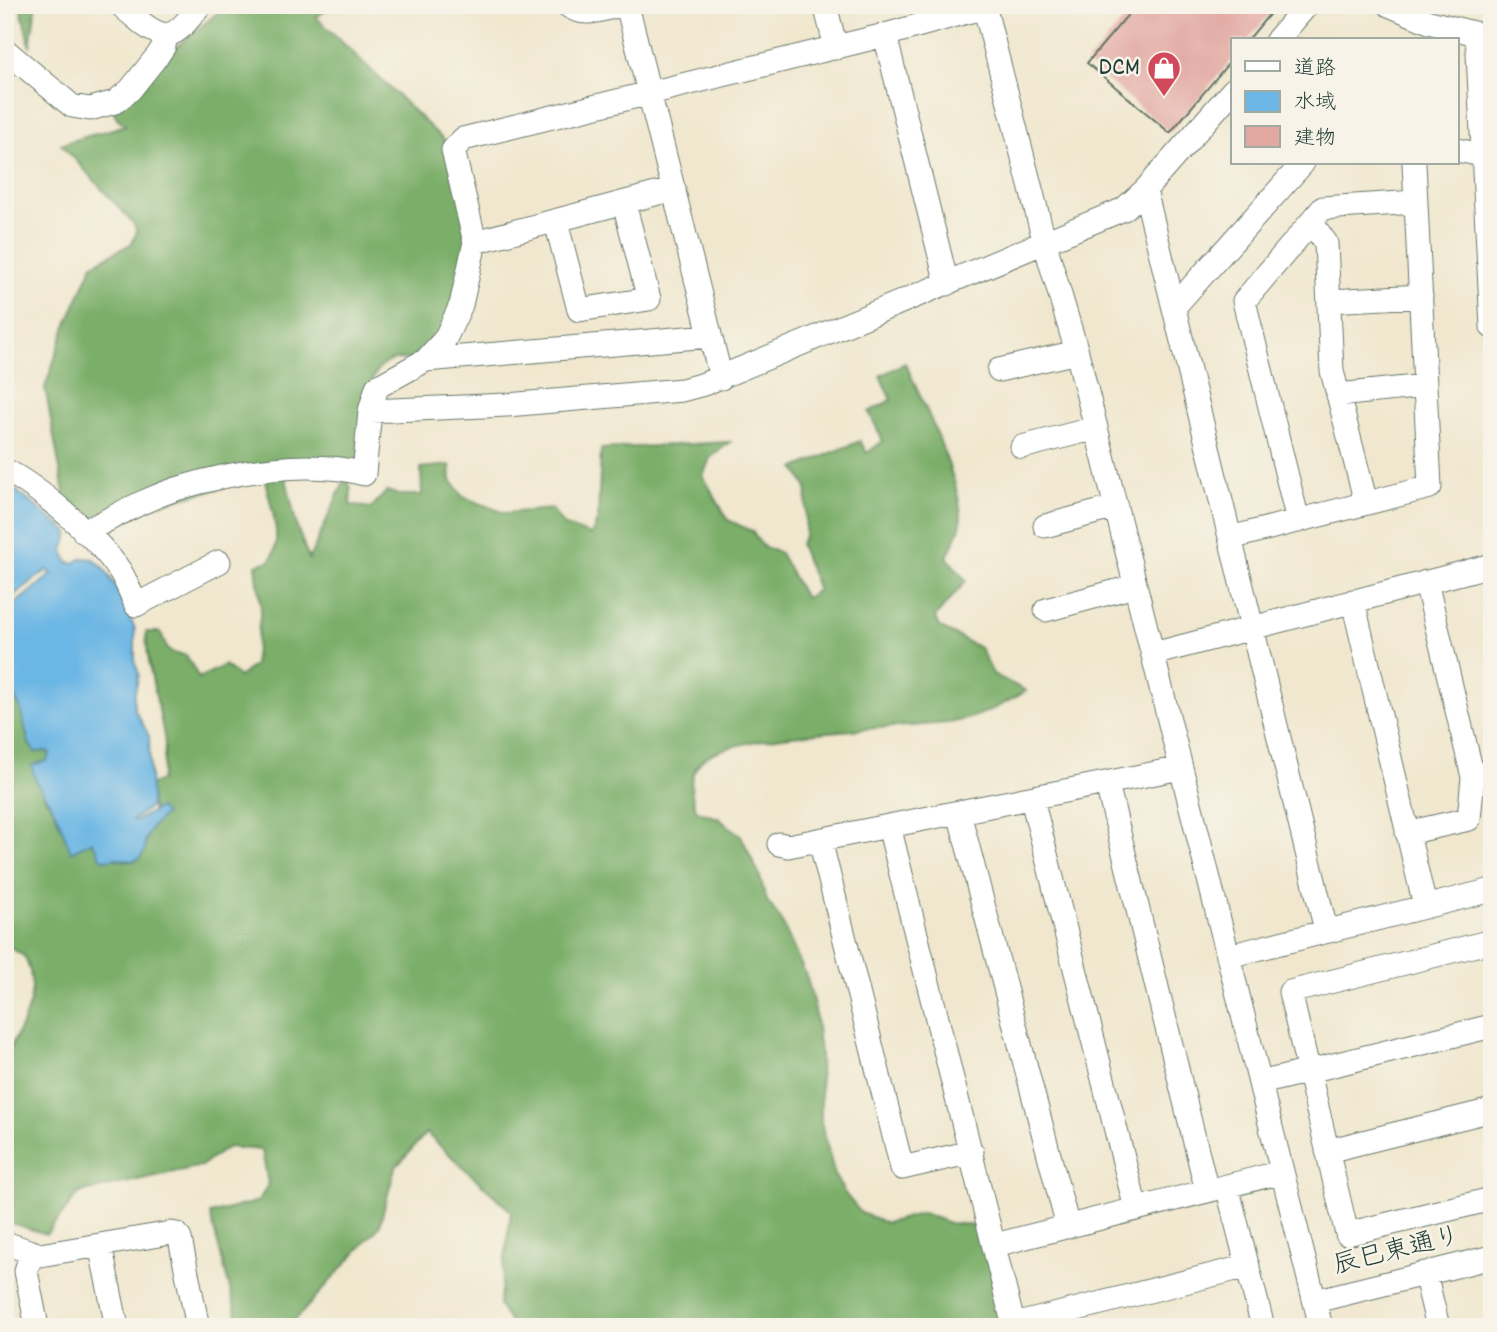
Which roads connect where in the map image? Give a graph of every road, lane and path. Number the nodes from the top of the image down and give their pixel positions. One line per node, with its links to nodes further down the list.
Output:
1 (122, 5): 11 (street)
2 (201, 5): 11 (street)
3 (567, 5): 4 (street)
4 (620, 5)
5 (627, 5): 17 (street)
6 (825, 5): 14 (street)
7 (1307, 5): 13 (street)
8 (1389, 5): 12 (street)
9 (985, 6): 10 (street); 29 (street)
10 (885, 35): 14 (street); 31 (street)
11 (166, 36): 15 (street)
12 (1484, 36): 19 (street)
13 (1279, 38)
14 (836, 48): 17 (street)
15 (5, 50)
16 (1231, 92): 23 (street)
17 (650, 93): 22 (street); 28 (street)
18 (1458, 150): 19 (street)
19 (1487, 157): 30 (street)
20 (1302, 164): 34 (street)
21 (1414, 164): 24 (street)
22 (674, 189): 25 (street); 36 (street)
23 (1145, 190): 29 (street); 34 (street)
24 (1416, 202): 27 (street); 32 (street)
25 (624, 203): 26 (street); 26 (street)
26 (556, 222): 28 (street)
27 (1311, 222): 33 (street); 49 (street)
28 (475, 242): 38 (street)
29 (1045, 244): 31 (street); 37 (street)
30 (1490, 246): 35 (street)
31 (947, 284): 40 (street)
32 (1421, 296): 33 (street); 41 (street)
33 (1329, 301): 42 (street)
34 (1174, 307): 52 (street)
35 (1492, 327)
36 (710, 336): 38 (street); 40 (street)
37 (1077, 352): 39 (street); 44 (street)
38 (426, 360): 43 (street)
39 (999, 370)
40 (721, 378): 43 (street)
41 (1425, 386): 42 (street); 47 (street)
42 (1338, 395): 47 (street)
43 (370, 411): 51 (street)
44 (1096, 428): 45 (street); 48 (street)
45 (1022, 447)
46 (5, 470): 51 (street)
47 (1366, 503): 49 (street)
48 (1116, 507): 50 (street); 56 (street)
49 (1298, 521): 52 (street)
50 (1045, 526)
51 (84, 532): 53 (street)
52 (1230, 538): 59 (street)
53 (219, 562)
54 (1492, 565): 55 (street)
55 (1426, 582): 57 (street); 66 (street)
56 (1135, 586): 58 (street); 60 (street)
57 (1353, 601): 59 (street); 66 (street)
58 (1046, 610)
59 (1252, 628): 60 (street); 71 (street)
60 (1153, 654): 61 (street)
61 (1181, 768): 62 (street); 73 (street)
62 (1107, 783): 63 (street); 81 (street)
63 (1032, 799): 64 (street); 83 (street)
64 (959, 813): 65 (street); 84 (street)
65 (889, 826): 67 (street); 79 (street)
66 (1407, 834): 70 (street)
67 (820, 840): 68 (street); 79 (street)
68 (779, 844)
69 (1492, 890): 70 (street)
70 (1425, 906): 71 (street)
71 (1326, 930): 73 (street)
72 (1492, 941): 75 (street)
73 (1229, 956): 76 (street)
74 (1492, 1026): 75 (street)
75 (1308, 1071): 76 (street); 78 (street)
76 (1260, 1083): 80 (street)
77 (1492, 1110): 78 (street)
78 (1327, 1151): 82 (street)
79 (972, 1152): 87 (street)
80 (1282, 1172): 81 (street); 92 (street)
81 (1217, 1189): 83 (street); 90 (street)
82 (1492, 1199)
83 (1136, 1209): 84 (street)
84 (1068, 1227): 87 (street)
85 (5, 1243): 88 (street)
86 (100, 1245): 88 (street); 95 (street); 96 (street)
87 (995, 1245): 93 (street)
88 (32, 1252): 94 (street)
89 (1492, 1257): 91 (street, 辰巳東通り)
90 (1248, 1266): 93 (street); 97 (street)
91 (1425, 1273): 92 (street, 辰巳東通り); 99 (street)
92 (1315, 1301): 98 (street)
93 (1014, 1326)
94 (37, 1327)
95 (117, 1327)
96 (198, 1327)
97 (1263, 1327)
98 (1321, 1327)
99 (1438, 1327)

